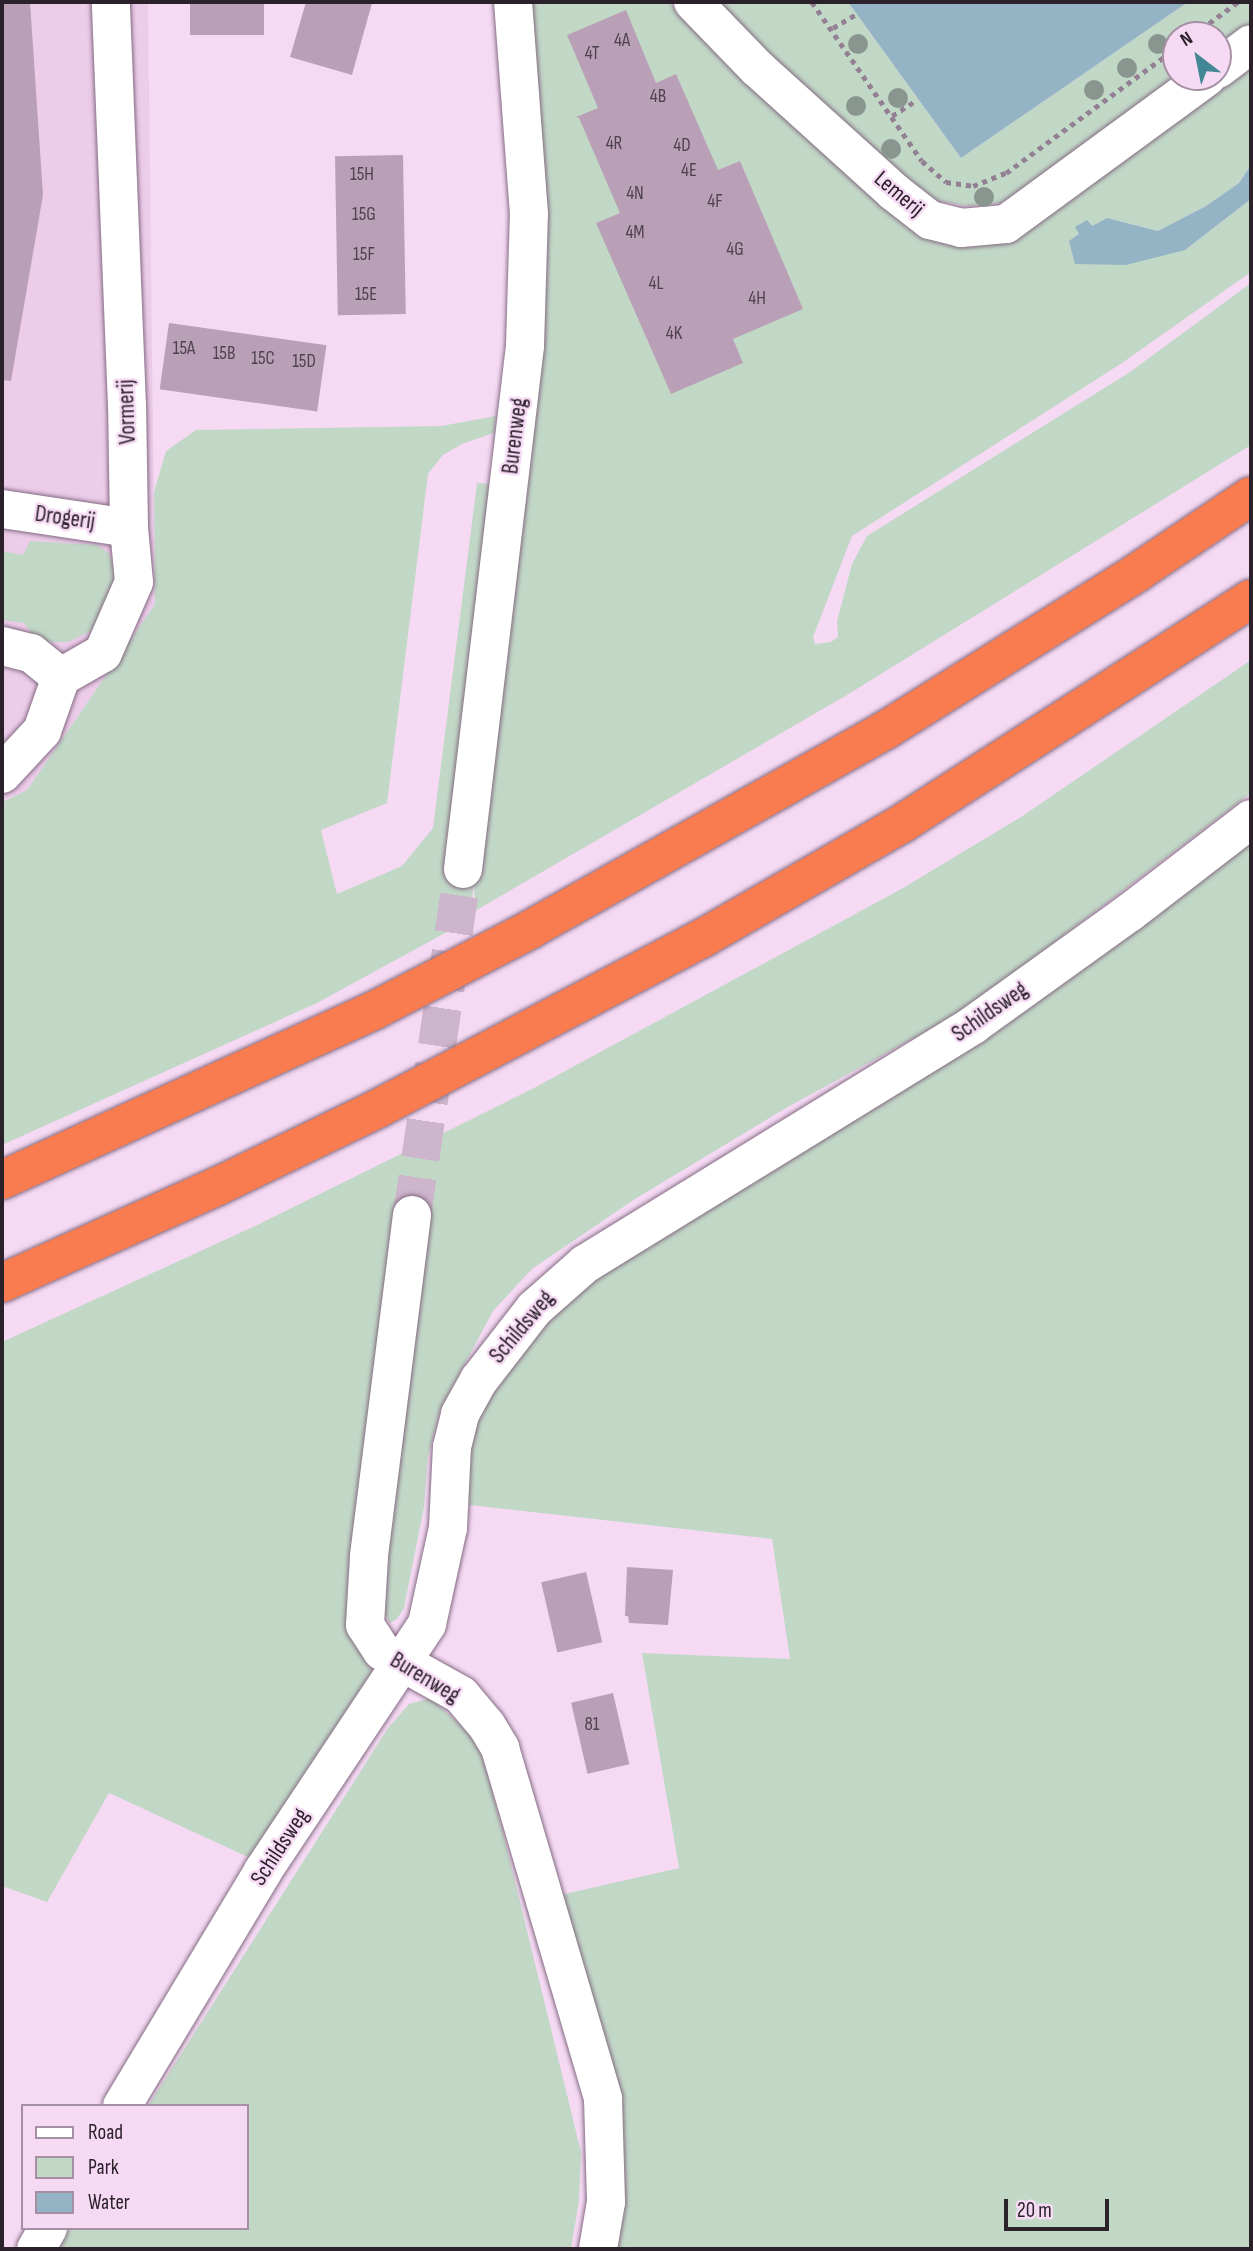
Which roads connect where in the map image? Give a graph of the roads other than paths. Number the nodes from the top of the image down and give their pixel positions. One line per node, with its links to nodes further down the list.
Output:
1 (111, 2): 9 (street, Vormerij)
2 (513, 2): 15 (street, Burenweg)
3 (692, 2): 6 (street, Lemerij)
4 (1251, 44): 5 (street)
5 (1232, 58)
6 (1188, 91)
7 (1251, 496): 16 (highway)
8 (2, 509): 9 (street, Drogerij)
9 (128, 528): 12 (street, Vormerij)
10 (1251, 599): 18 (highway)
11 (2, 646): 12 (street)
12 (61, 677): 13 (street)
13 (2, 774)
14 (1251, 819): 21 (street, Schildsweg)
15 (463, 869)
16 (2, 1181)
17 (412, 1215): 21 (street, Burenweg)
18 (56, 1261): 19 (highway); 20 (highway)
19 (2, 1283)
20 (2, 1296)
21 (403, 1661): 22 (street, Schildsweg); 25 (street, Burenweg)
22 (123, 2104)
23 (47, 2230): 24 (street)
24 (36, 2249)
25 (598, 2249)

